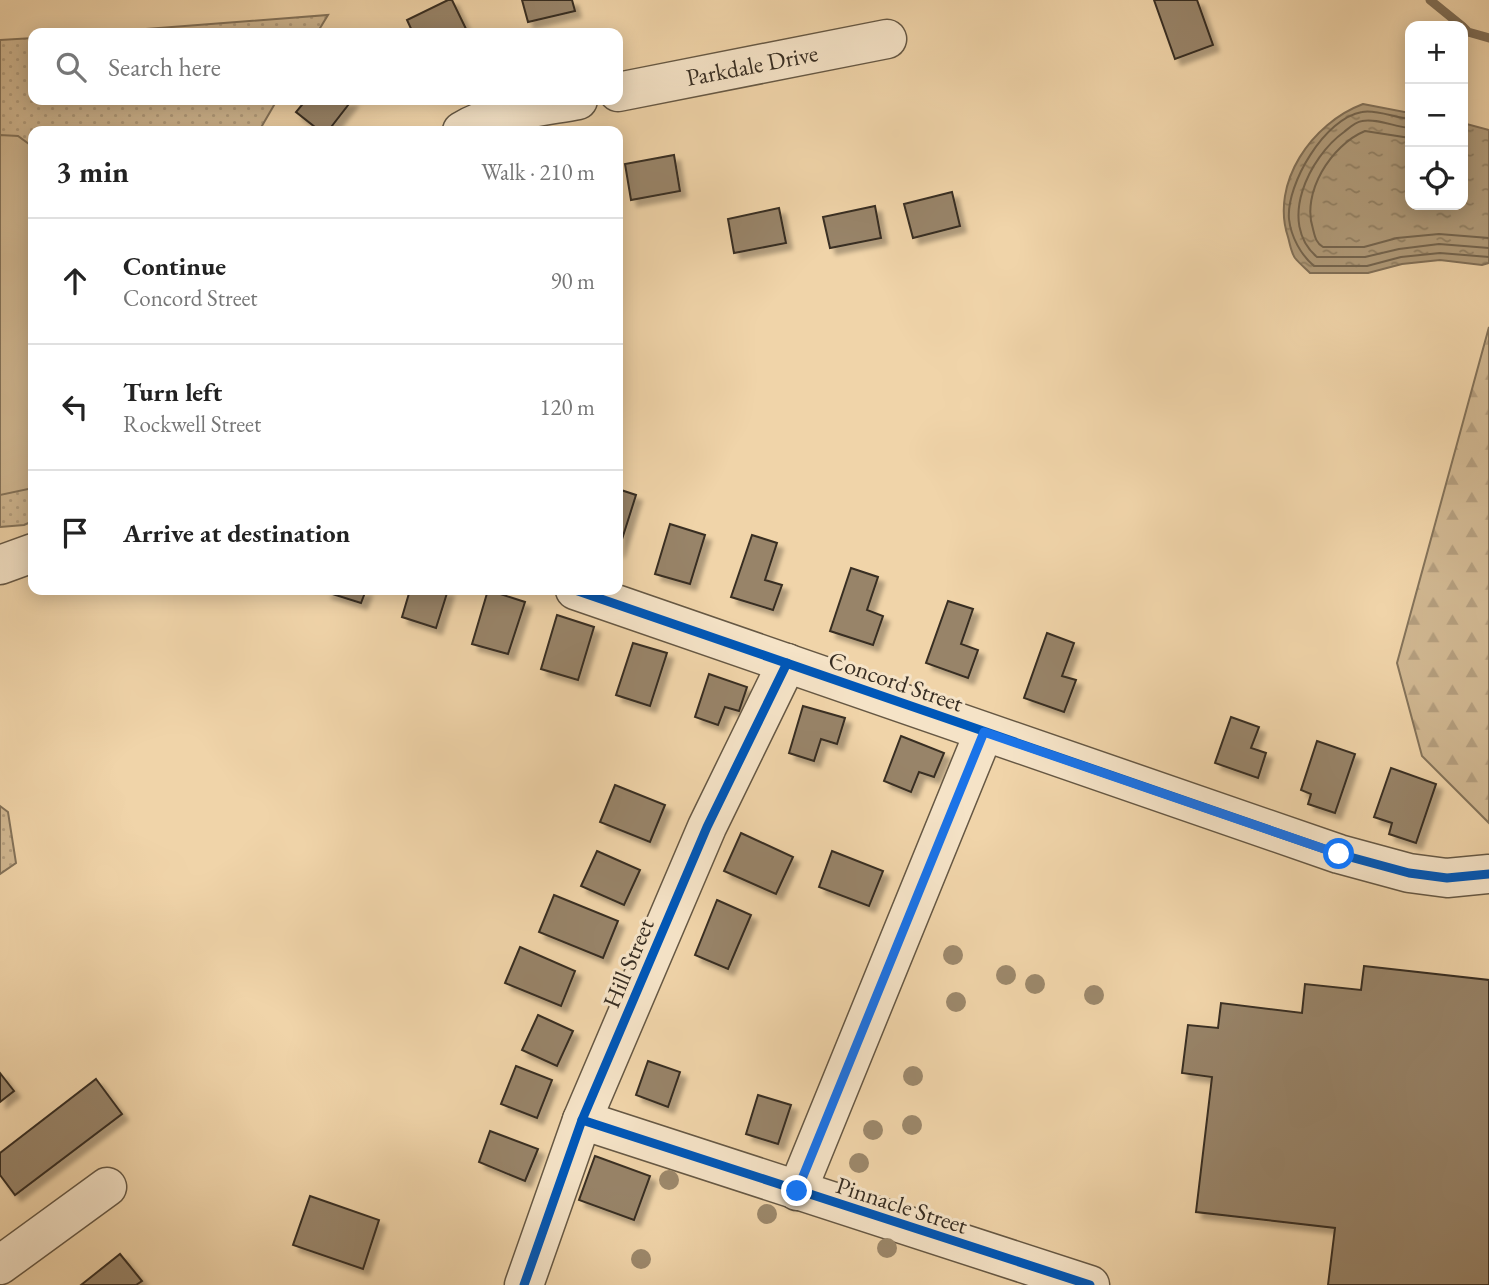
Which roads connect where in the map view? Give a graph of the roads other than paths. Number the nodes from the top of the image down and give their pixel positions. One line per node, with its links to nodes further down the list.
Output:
1 (887, 39): 2 (street, Parkdale Drive)
2 (623, 91)
3 (553, 105): 4 (street)
4 (471, 126)
5 (28, 555): 6 (street)
6 (0, 565)
7 (590, 595): 8 (street, Concord Street)
8 (787, 663): 9 (street, Concord Street); 11 (street, Hill Street)
9 (984, 732): 10 (street, Concord Street); 13 (street)
10 (1489, 874)
11 (582, 1120): 13 (street, Pinnacle Street); 15 (street, Hill Street)
12 (107, 1187): 14 (street)
13 (797, 1191): 16 (street, Pinnacle Street)
14 (0, 1265)
15 (524, 1285)
16 (1090, 1285)

